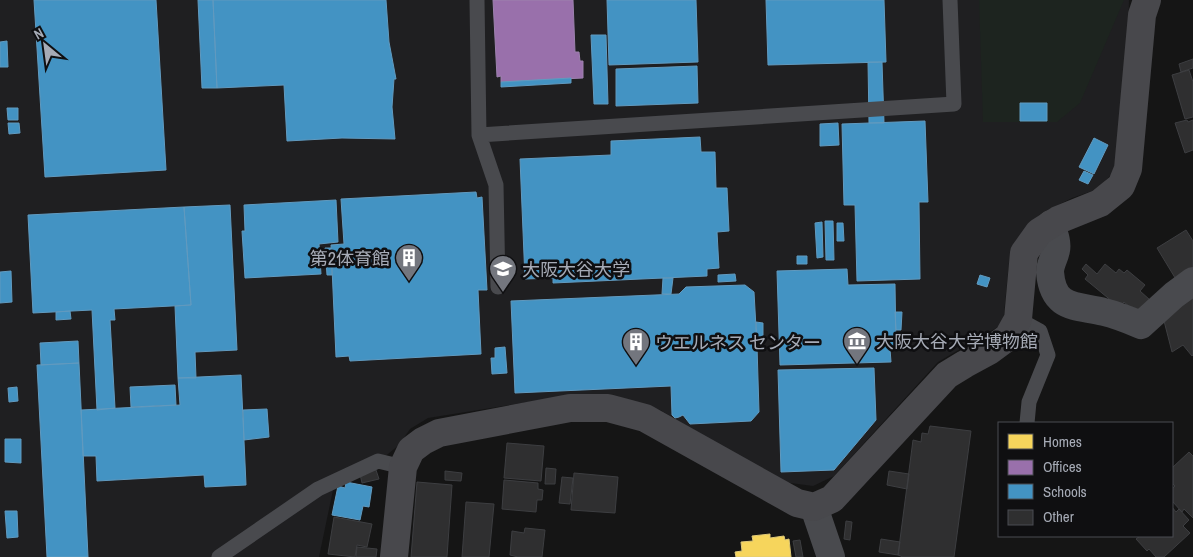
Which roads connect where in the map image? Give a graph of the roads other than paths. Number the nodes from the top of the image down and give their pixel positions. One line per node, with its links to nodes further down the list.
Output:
1 (477, 0): 4 (lane)
2 (950, 0): 4 (lane)
3 (1148, 0): 5 (street)
4 (479, 135): 7 (lane)
5 (1051, 224): 6 (street); 8 (street)
6 (1193, 281)
7 (498, 288)
8 (1018, 319): 9 (lane); 11 (street)
9 (1027, 422)
10 (402, 467): 11 (street); 12 (lane); 13 (street)
11 (814, 507): 14 (street)
12 (219, 557)
13 (394, 557)
14 (831, 557)

